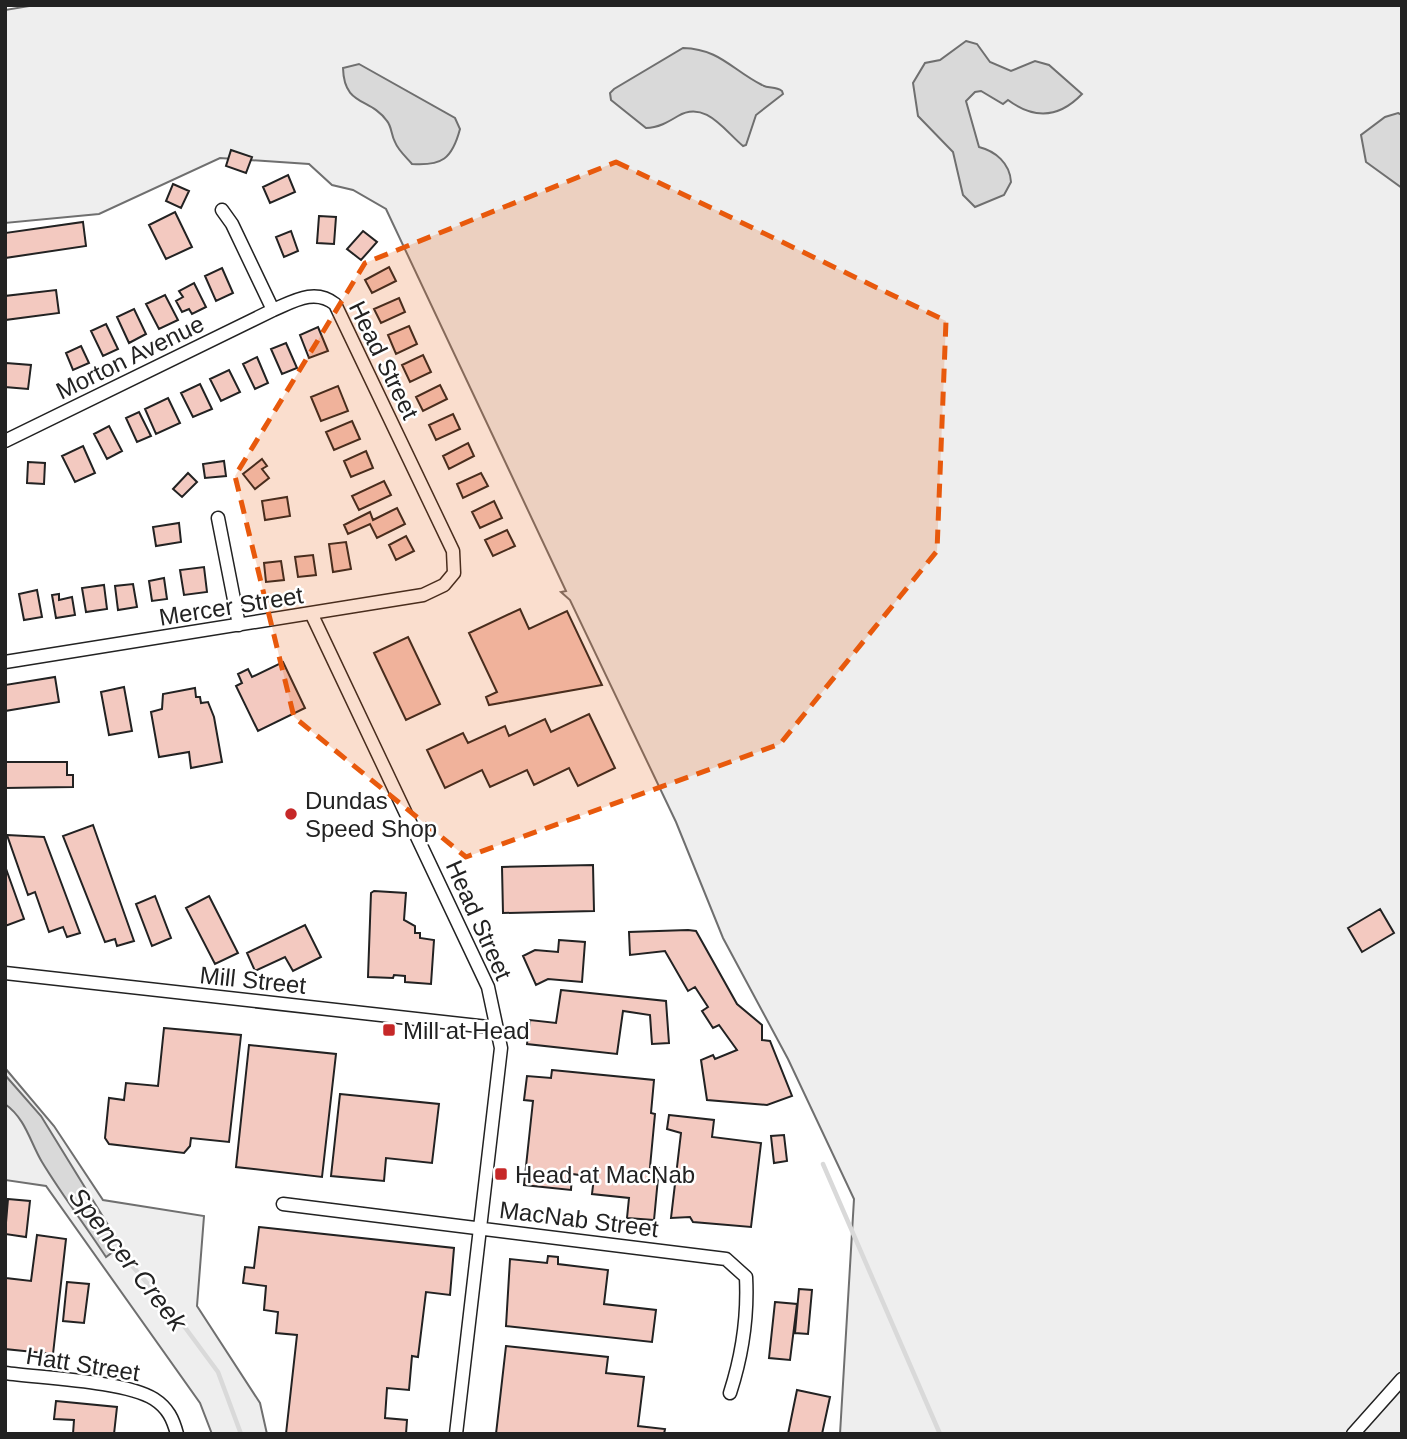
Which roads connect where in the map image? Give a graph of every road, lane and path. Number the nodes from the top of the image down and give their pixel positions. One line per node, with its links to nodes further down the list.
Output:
1 (222, 210): 2 (street)
2 (273, 310): 3 (street, Morton Avenue); 5 (street, Head Street)
3 (5, 441)
4 (218, 518): 7 (street)
5 (454, 573): 6 (street, Mercer Street)
6 (312, 615): 7 (street, Mercer Street); 10 (street, Head Street)
7 (239, 625): 8 (street, Mercer Street)
8 (5, 662)
9 (5, 973): 10 (street, Mill Street)
10 (497, 1028): 12 (street, Head Street)
11 (283, 1205): 12 (street, MacNab Street)
12 (481, 1229): 15 (street, MacNab Street); 17 (street, Head Street)
13 (5, 1373): 16 (street, Hatt Street)
14 (1402, 1379): 18 (street)
15 (730, 1393)
16 (177, 1434)
17 (456, 1434)
18 (1353, 1434)

